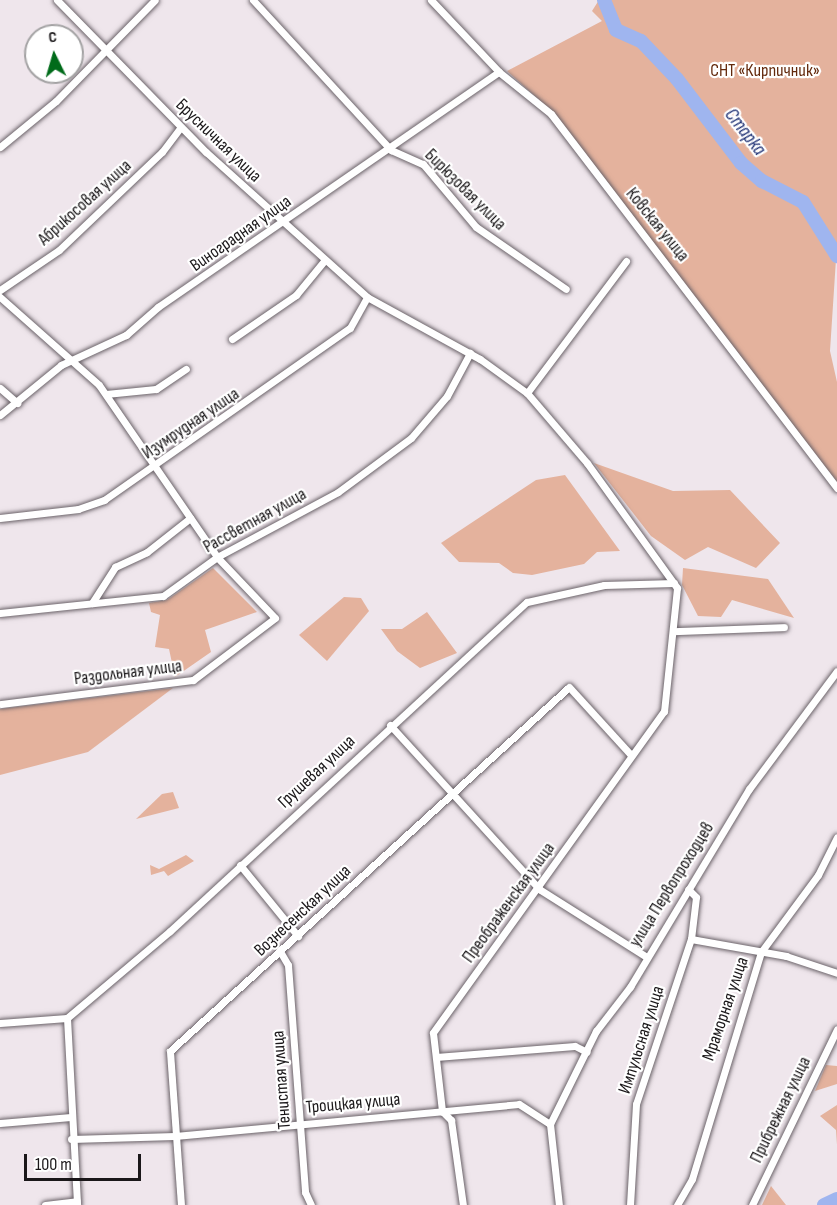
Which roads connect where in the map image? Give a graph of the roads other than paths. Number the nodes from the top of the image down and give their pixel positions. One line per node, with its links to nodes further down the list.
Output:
1 (57, 0): 5 (street, Брусничная улица)
2 (155, 0): 5 (street)
3 (253, 0): 9 (street, Бирюзовая улица)
4 (431, 0): 6 (street, Ковская улица)
5 (103, 51): 7 (street, Брусничная улица); 8 (street)
6 (499, 72): 9 (street, Виноградная улица); 27 (street, Ковская улица)
7 (181, 127): 10 (street, Брусничная улица); 14 (street, Абрикосовая улица)
8 (0, 147)
9 (391, 150): 10 (street, Виноградная улица); 13 (street, Бирюзовая улица)
10 (283, 223): 11 (street, Брусничная улица); 19 (street, Виноградная улица)
11 (324, 261): 16 (street, Брусничная улица); 17 (street)
12 (626, 261): 22 (street)
13 (566, 289)
14 (0, 290)
15 (0, 297): 19 (street)
16 (367, 297): 18 (street, Брусничная улица); 26 (street, Изумрудная улица)
17 (232, 339)
18 (470, 353): 22 (street, Брусничная улица); 30 (street, Рассветная улица)
19 (73, 361): 23 (street); 24 (street, Виноградная улица)
20 (186, 369): 23 (street)
21 (0, 388): 24 (street)
22 (527, 393): 31 (street, Брусничная улица)
23 (106, 394): 26 (street)
24 (16, 403): 25 (street, Виноградная улица)
25 (0, 415)
26 (155, 468): 28 (street, Изумрудная улица); 29 (street)
27 (837, 488)
28 (0, 518)
29 (190, 518): 30 (street); 32 (street)
30 (217, 557): 32 (street, Рассветная улица); 37 (street, Раздольная улица)
31 (674, 583): 35 (street, Преображенская улица); 38 (street, Грушевая улица)
32 (92, 603): 33 (street, Рассветная улица)
33 (0, 613)
34 (784, 627): 35 (street)
35 (676, 631): 39 (street, Преображенская улица)
36 (836, 671): 44 (street, улица Первопроходцев)
37 (0, 704)
38 (390, 725): 40 (street); 42 (street, Грушевая улица)
39 (631, 755): 40 (street, Вознесенская улица); 43 (street, Преображенская улица)
40 (451, 795): 43 (street); 45 (street, Вознесенская улица)
41 (837, 837): 47 (street, Мраморная улица)
42 (240, 865): 45 (street); 51 (street, Грушевая улица)
43 (538, 889): 49 (street); 55 (street, Преображенская улица)
44 (688, 889): 46 (street, Импульсная улица); 49 (street, улица Первопроходцев)
45 (298, 936): 48 (street, Вознесенская улица)
46 (691, 939): 47 (street); 69 (street, Импульсная улица)
47 (761, 952): 50 (street); 70 (street, Мраморная улица)
48 (281, 953): 59 (street, Тенистая улица); 61 (street, Вознесенская улица)
49 (645, 956): 54 (street, улица Первопроходцев)
50 (837, 973)
51 (67, 1018): 52 (street); 57 (street)
52 (0, 1023)
53 (837, 1029): 71 (street, Прибрежная улица)
54 (587, 1052): 55 (street); 60 (street, улица Первопроходцев)
55 (436, 1057): 56 (street, Преображенская улица)
56 (442, 1111): 59 (street, Троицкая улица); 60 (street, Троицкая улица); 67 (street, Преображенская улица)
57 (71, 1117): 58 (street); 62 (street)
58 (0, 1123)
59 (300, 1124): 61 (street, Троицкая улица); 66 (street, Тенистая улица)
60 (549, 1124): 68 (street)
61 (175, 1136): 62 (street, Троицкая улица); 65 (street, Вознесенская улица)
62 (71, 1139): 63 (street)
63 (77, 1203): 64 (street)
64 (45, 1205)
65 (181, 1205)
66 (311, 1205)
67 (463, 1205)
68 (559, 1205)
69 (630, 1205)
70 (676, 1205)
71 (752, 1205)

